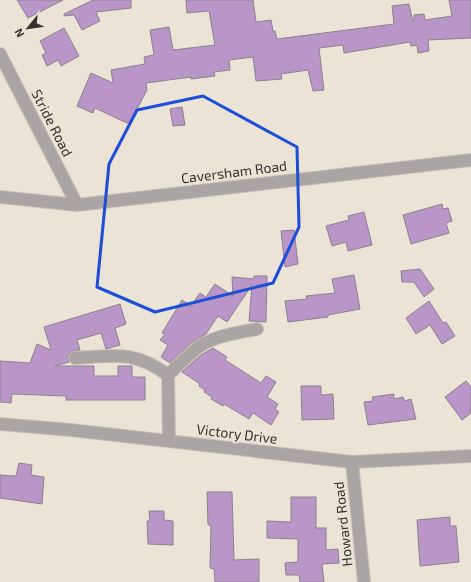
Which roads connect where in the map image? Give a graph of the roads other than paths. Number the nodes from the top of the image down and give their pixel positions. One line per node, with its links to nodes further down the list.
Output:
1 (0, 54): 4 (street, Stride Road)
2 (471, 160): 4 (street, Caversham Road)
3 (0, 197): 4 (street, Caversham Road)
4 (77, 205)
5 (257, 329): 7 (street)
6 (75, 358): 7 (street)
7 (168, 376): 9 (street)
8 (0, 424): 9 (street, Victory Drive)
9 (169, 441): 11 (street, Victory Drive)
10 (471, 456): 11 (street, Victory Drive)
11 (352, 462): 12 (street, Howard Road)
12 (364, 582)

